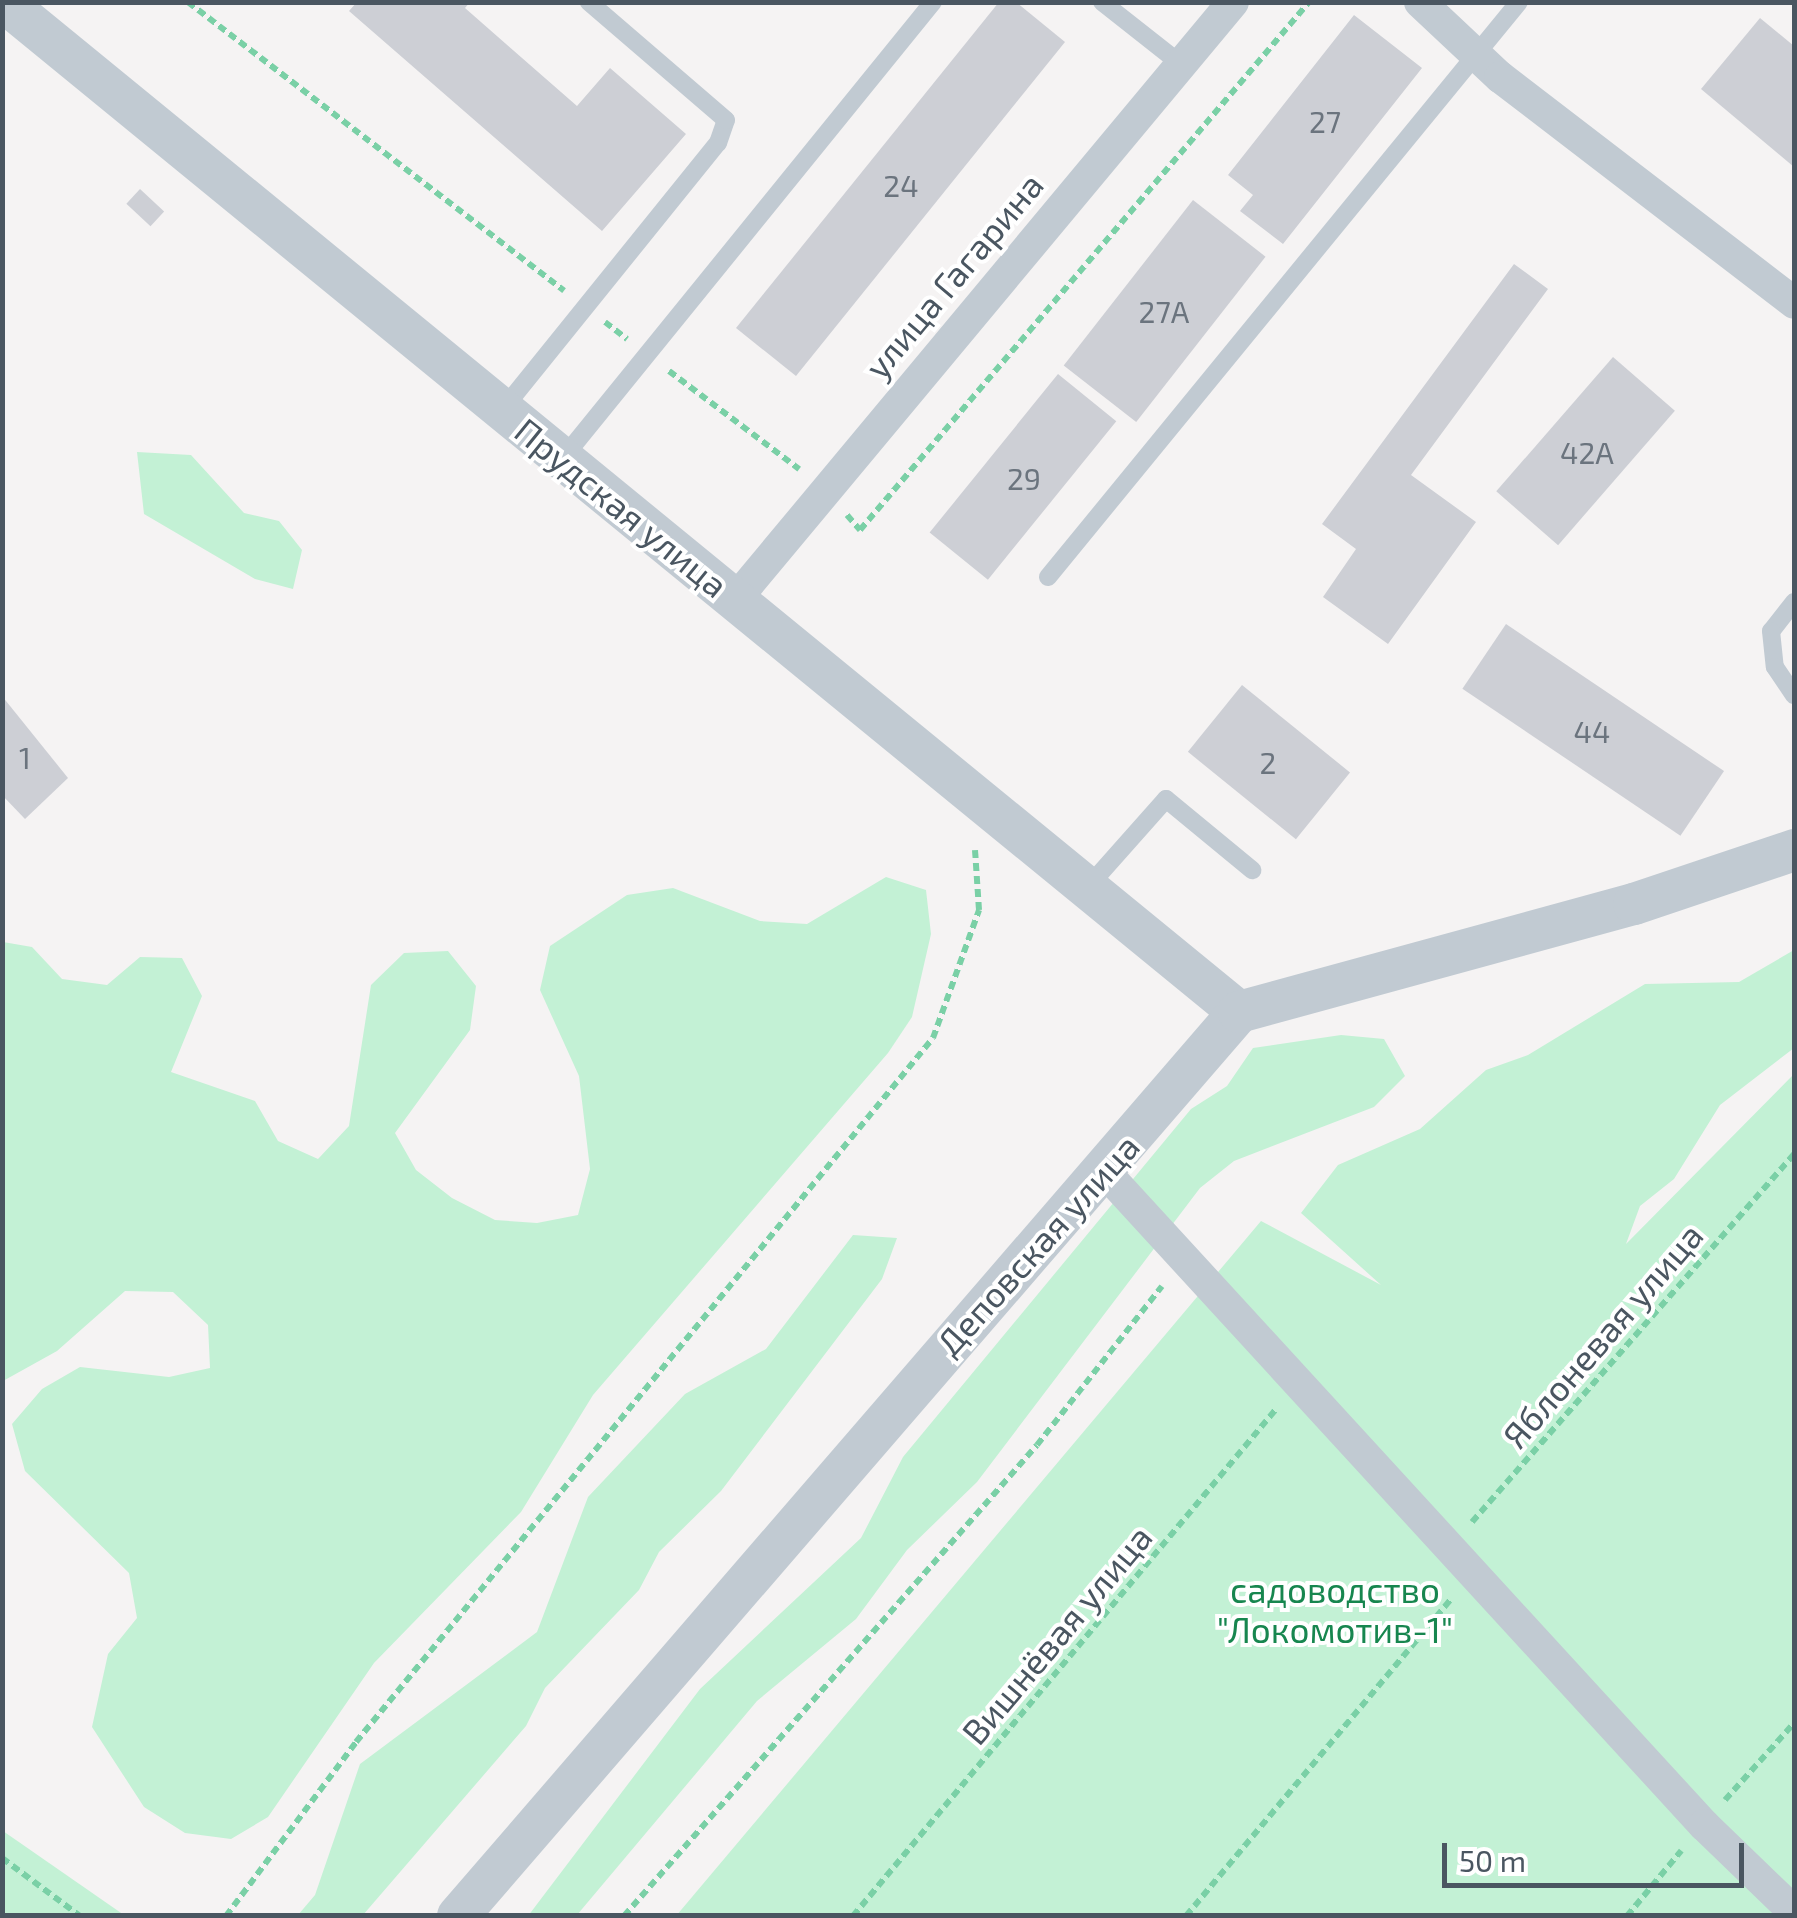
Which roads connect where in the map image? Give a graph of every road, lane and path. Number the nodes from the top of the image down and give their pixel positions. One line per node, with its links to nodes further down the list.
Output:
1 (4, 2): 15 (street, Прудская улица)
2 (188, 2): 13 (path)
3 (589, 2): 13 (lane)
4 (933, 2): 14 (lane)
5 (1102, 2): 11 (lane)
6 (1234, 2): 11 (street, улица Гагарина)
7 (1309, 2): 17 (path)
8 (1420, 2): 10 (street)
9 (1519, 2): 10 (lane)
10 (1476, 56): 12 (street); 18 (lane)
11 (1182, 65): 17 (street, улица Гагарина)
12 (1794, 302)
13 (586, 308): 14 (path); 15 (lane)
14 (646, 354): 16 (lane); 17 (path)
15 (503, 410): 16 (street, Прудская улица)
16 (563, 458): 19 (street, Прудская улица)
17 (826, 488): 19 (street, улица Гагарина)
18 (1048, 577)
19 (735, 600): 22 (street, Прудская улица)
20 (1794, 602): 21 (lane)
21 (1794, 695)
22 (972, 794): 25 (street, Прудская улица); 36 (path)
23 (1794, 850): 26 (street)
24 (1252, 870): 25 (lane)
25 (1087, 888): 26 (street, Прудская улица)
26 (1239, 1012): 28 (street, Деповская улица)
27 (1794, 1154): 31 (path, Яблоневая улица)
28 (1104, 1171): 29 (street); 37 (street, Деповская улица)
29 (1183, 1259): 30 (street); 38 (path)
30 (1296, 1385): 31 (street); 39 (path, Вишнёвая улица)
31 (1448, 1550): 32 (street)
32 (1471, 1575): 34 (street); 40 (path)
33 (2, 1858): 35 (path)
34 (1794, 1912)
35 (80, 1916)
36 (226, 1916)
37 (458, 1916)
38 (624, 1916)
39 (854, 1916)
40 (1186, 1916)

